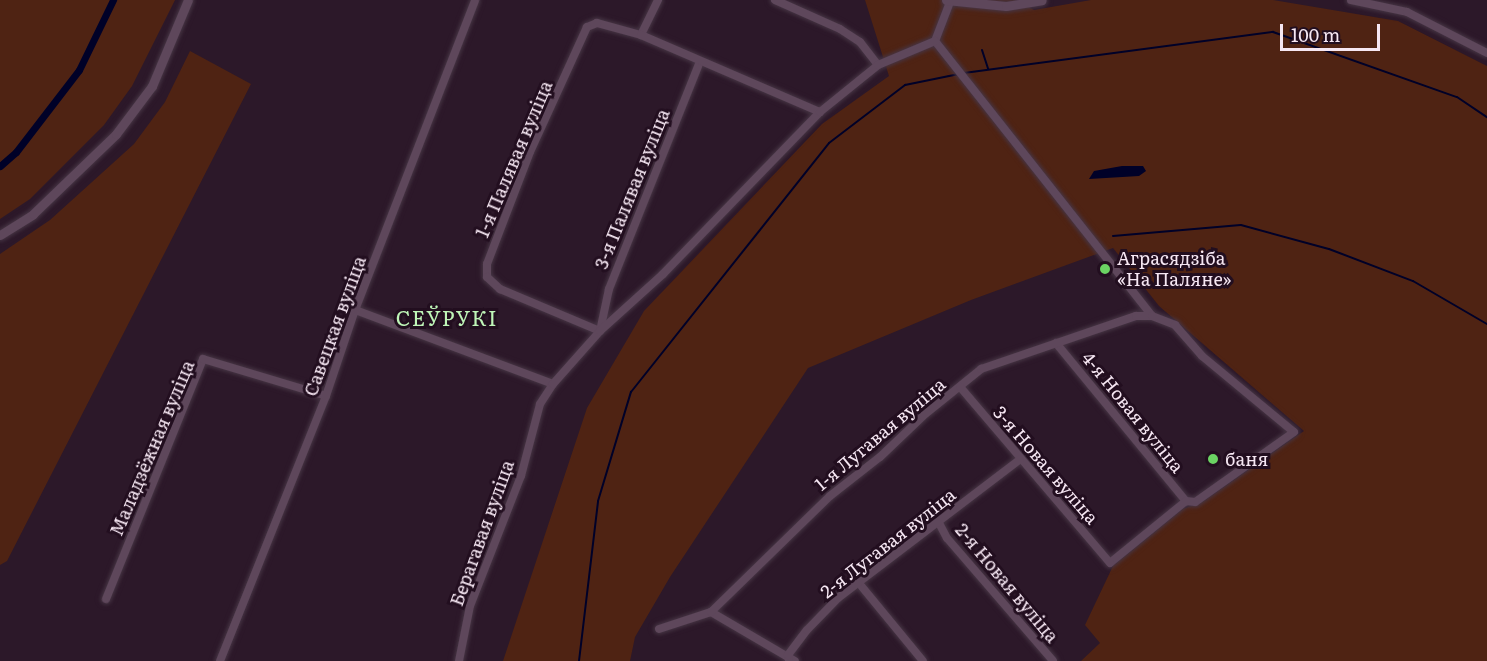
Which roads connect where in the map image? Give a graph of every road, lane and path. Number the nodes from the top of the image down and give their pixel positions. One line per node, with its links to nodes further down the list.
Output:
1 (188, 0): 14 (street)
2 (475, 0): 15 (street, Савецкая вуліца)
3 (658, 0): 8 (street)
4 (775, 0): 12 (street)
5 (1042, 0): 7 (street)
6 (1351, 0): 10 (street)
7 (948, 1): 9 (street)
8 (641, 35): 11 (street, 1-я Палявая вуліца); 17 (street, 1-я Палявая вуліца)
9 (935, 41): 12 (street, Берагавая вуліца); 16 (street)
10 (1487, 53)
11 (700, 62): 13 (street, 1-я Палявая вуліца); 17 (street, 3-я Палявая вуліца)
12 (878, 65): 13 (street, Берагавая вуліца)
13 (820, 112): 17 (street, Берагавая вуліца)
14 (0, 235)
15 (355, 310): 19 (street); 21 (street, Савецкая вуліца)
16 (1152, 316): 18 (street, 1-я Лугавая вуліца); 23 (street)
17 (600, 331): 19 (street, Берагавая вуліца)
18 (1056, 343): 20 (street, 1-я Лугавая вуліца); 23 (street, 4-я Новая вуліца)
19 (553, 384): 31 (street, Берагавая вуліца)
20 (960, 387): 22 (street, 3-я Новая вуліца); 27 (street, 1-я Лугавая вуліца)
21 (326, 396): 26 (street, Маладзёжная вуліца); 30 (street, Савецкая вуліца)
22 (1019, 460): 23 (street, 3-я Новая вуліца); 24 (street, 2-я Лугавая вуліца)
23 (1186, 501)
24 (939, 523): 25 (street, 2-я Лугавая вуліца); 34 (street, 2-я Новая вуліца)
25 (858, 582): 29 (street, 2-я Лугавая вуліца); 33 (street)
26 (106, 599)
27 (711, 612): 28 (street, 1-я Лугавая вуліца); 29 (street)
28 (659, 629)
29 (789, 658): 32 (street)
30 (220, 661)
31 (459, 661)
32 (795, 661)
33 (924, 661)
34 (1053, 661)

